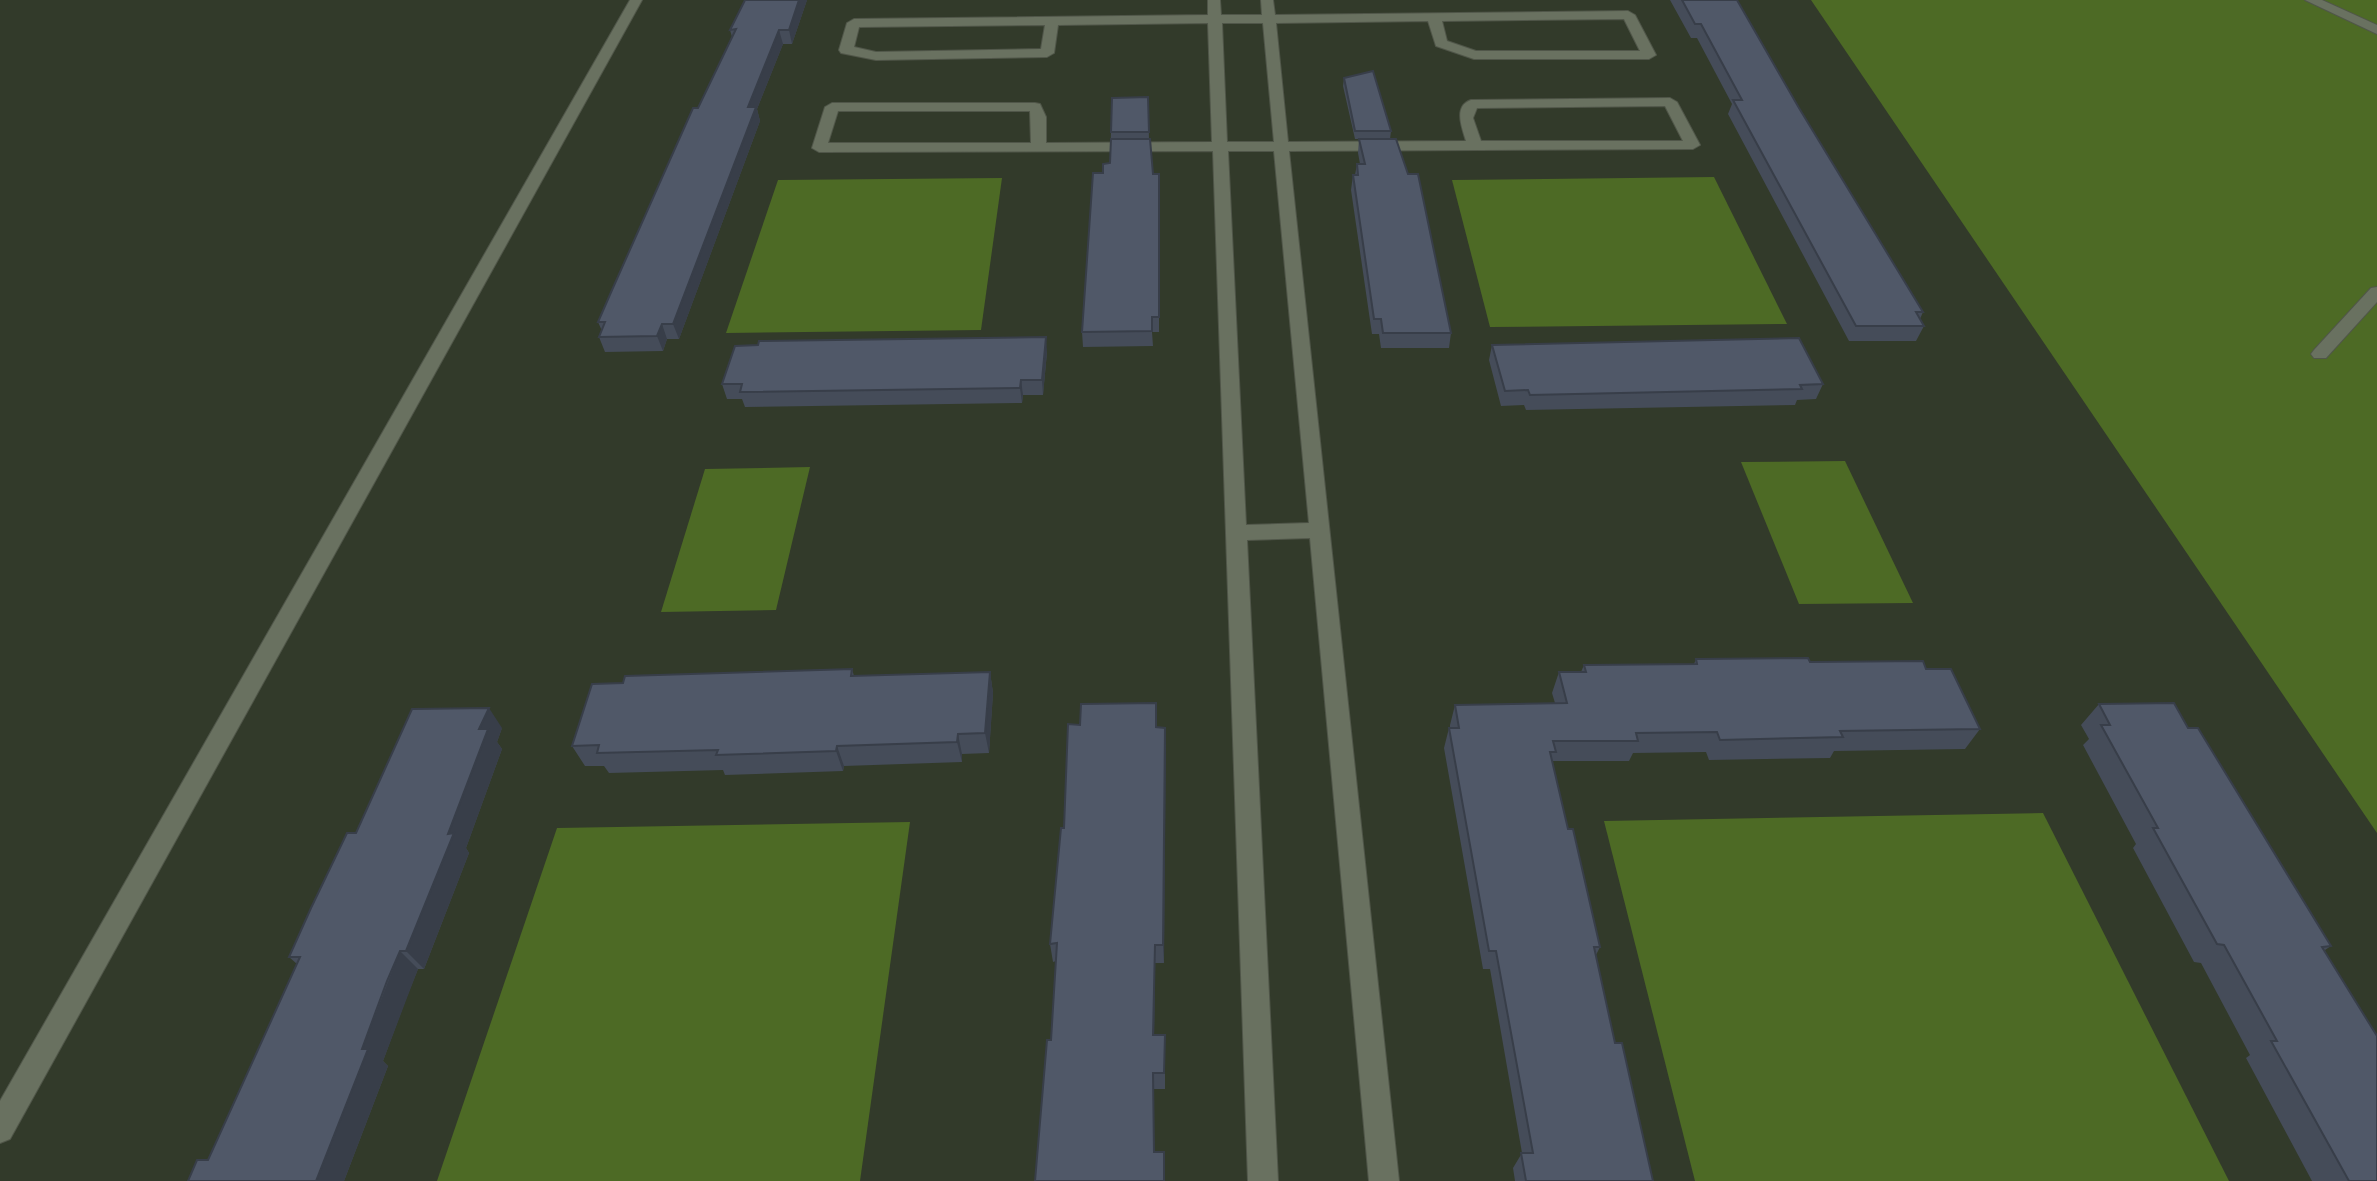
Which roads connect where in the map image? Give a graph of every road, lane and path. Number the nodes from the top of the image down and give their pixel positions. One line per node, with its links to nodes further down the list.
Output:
1 (636, 0): 16 (street)
2 (2311, 0): 7 (street)
3 (1268, 9): 4 (street); 5 (street); 10 (street)
4 (1214, 10): 6 (street); 9 (street)
5 (1434, 17): 5 (street)
6 (1052, 21): 6 (street)
7 (2377, 30)
8 (1475, 146): 8 (street); 10 (street)
9 (1220, 147): 10 (street); 11 (street); 15 (street)
10 (1282, 147): 14 (street)
11 (1038, 148): 11 (street)
12 (2377, 292): 13 (street)
13 (2320, 354)
14 (1320, 530): 15 (street); 18 (street)
15 (1236, 533): 17 (street)
16 (0, 1129)
17 (1263, 1181)
18 (1384, 1181)

